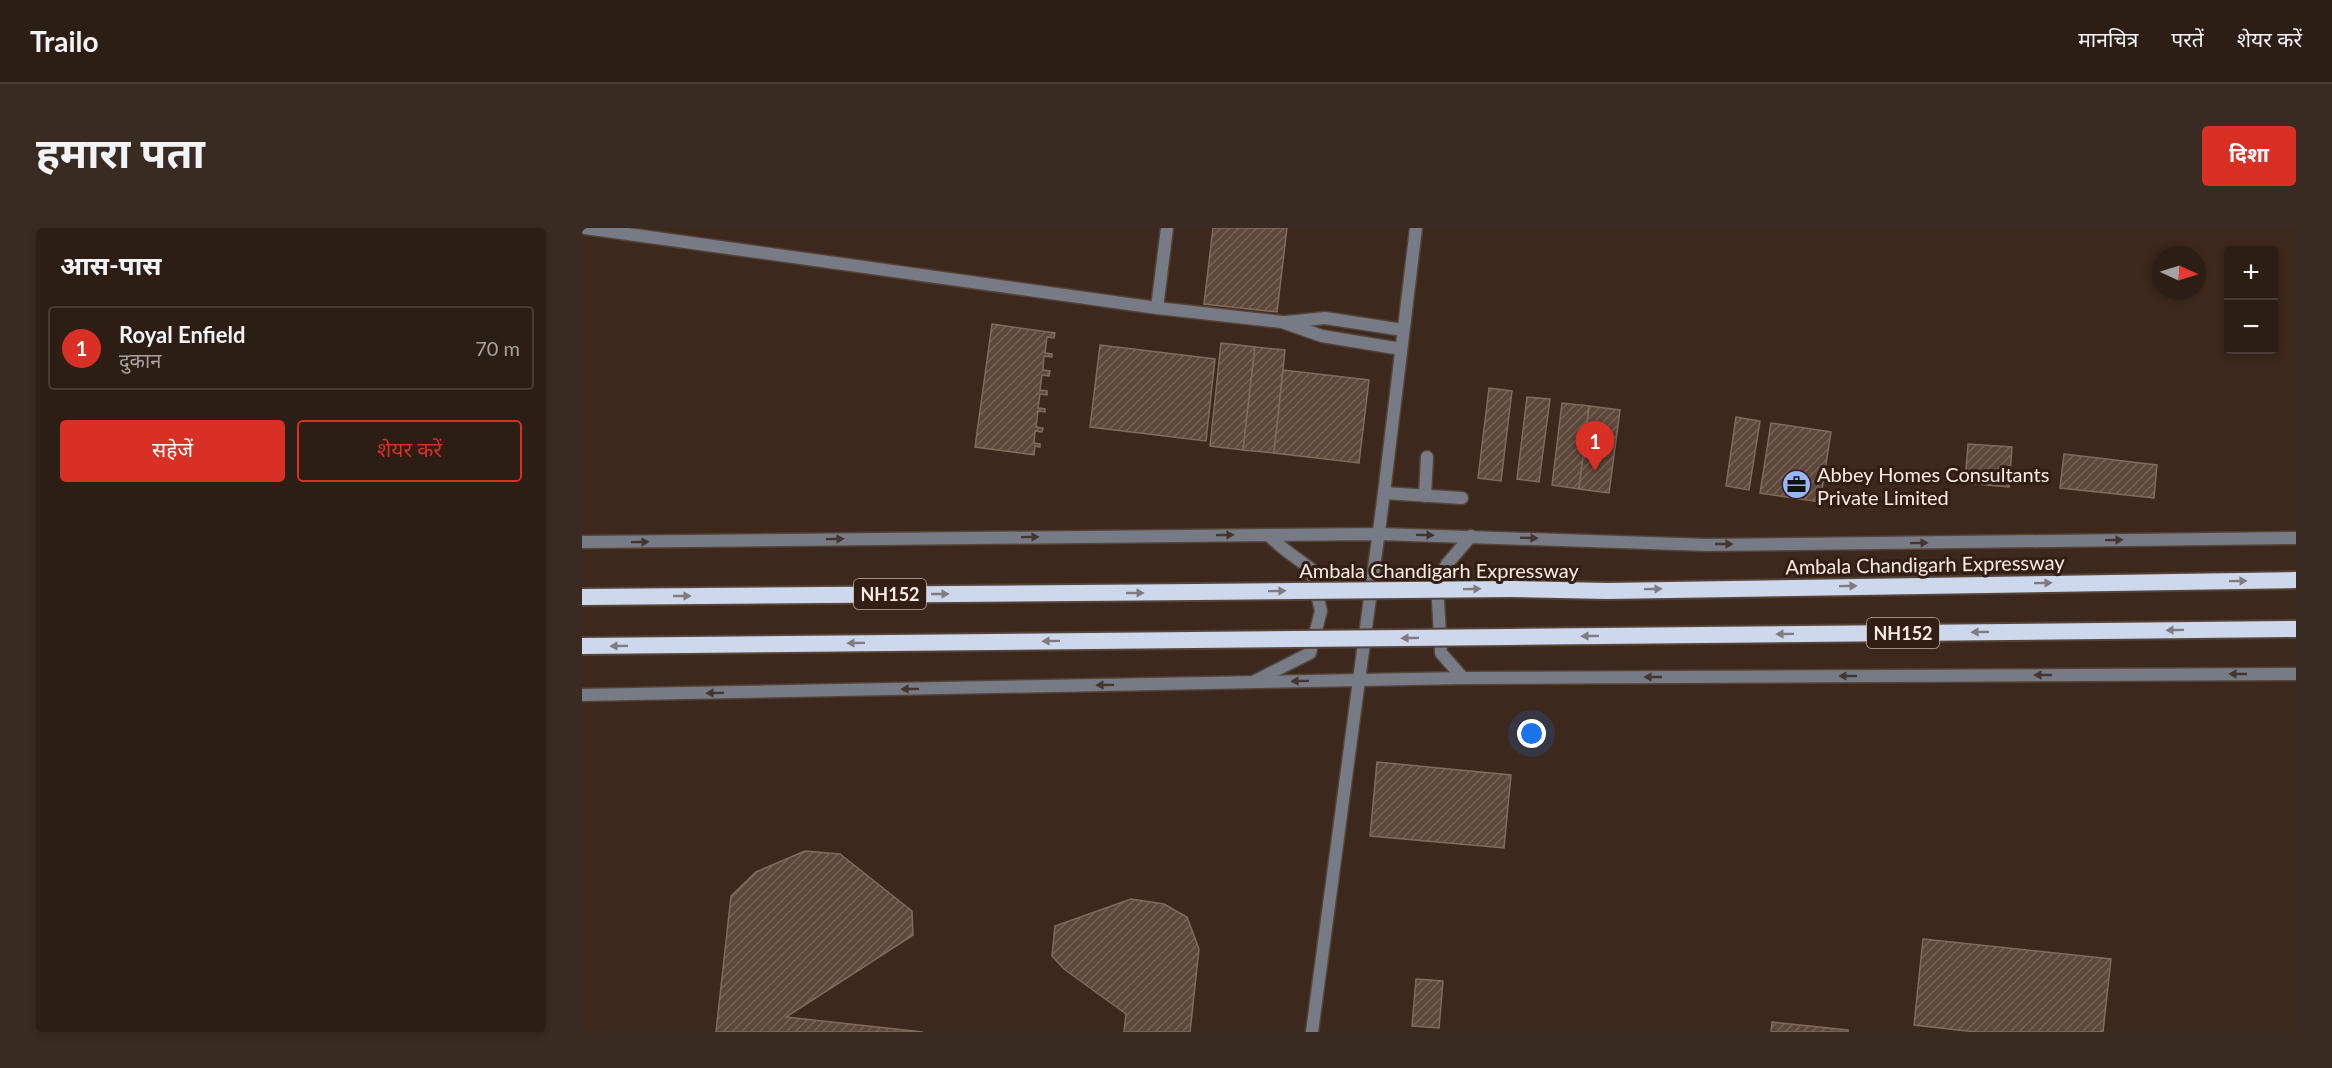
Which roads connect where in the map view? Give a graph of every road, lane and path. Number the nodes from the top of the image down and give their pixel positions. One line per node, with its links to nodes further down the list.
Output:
1 (585, 228): 4 (street)
2 (1167, 228): 4 (street)
3 (1416, 228): 6 (street)
4 (1157, 308): 5 (street)
5 (1282, 322): 6 (street); 7 (street)
6 (1404, 330): 7 (street)
7 (1401, 349): 9 (street)
8 (1427, 457): 10 (street)
9 (1384, 494): 10 (street); 12 (street)
10 (1425, 496): 11 (street)
11 (1462, 498)
12 (1379, 534): 13 (street); 14 (street, one-way to 14); 23 (street)
13 (1268, 535): 16 (street, one-way to 13); 24 (street)
14 (1471, 536): 15 (street, one-way to 15); 22 (street)
15 (2296, 538)
16 (582, 542)
17 (2296, 580): 18 (highway, Ambala Chandigarh Expressway / NH152, one-way to 17, bridge)
18 (582, 597)
19 (2296, 629): 20 (highway, NH152, one-way to 20, bridge)
20 (582, 646)
21 (2296, 674): 22 (street, one-way to 22)
22 (1463, 678): 23 (street)
23 (1358, 680): 24 (street, one-way to 24); 26 (street)
24 (1253, 682): 25 (street, one-way to 25)
25 (582, 696)
26 (1312, 1032)

